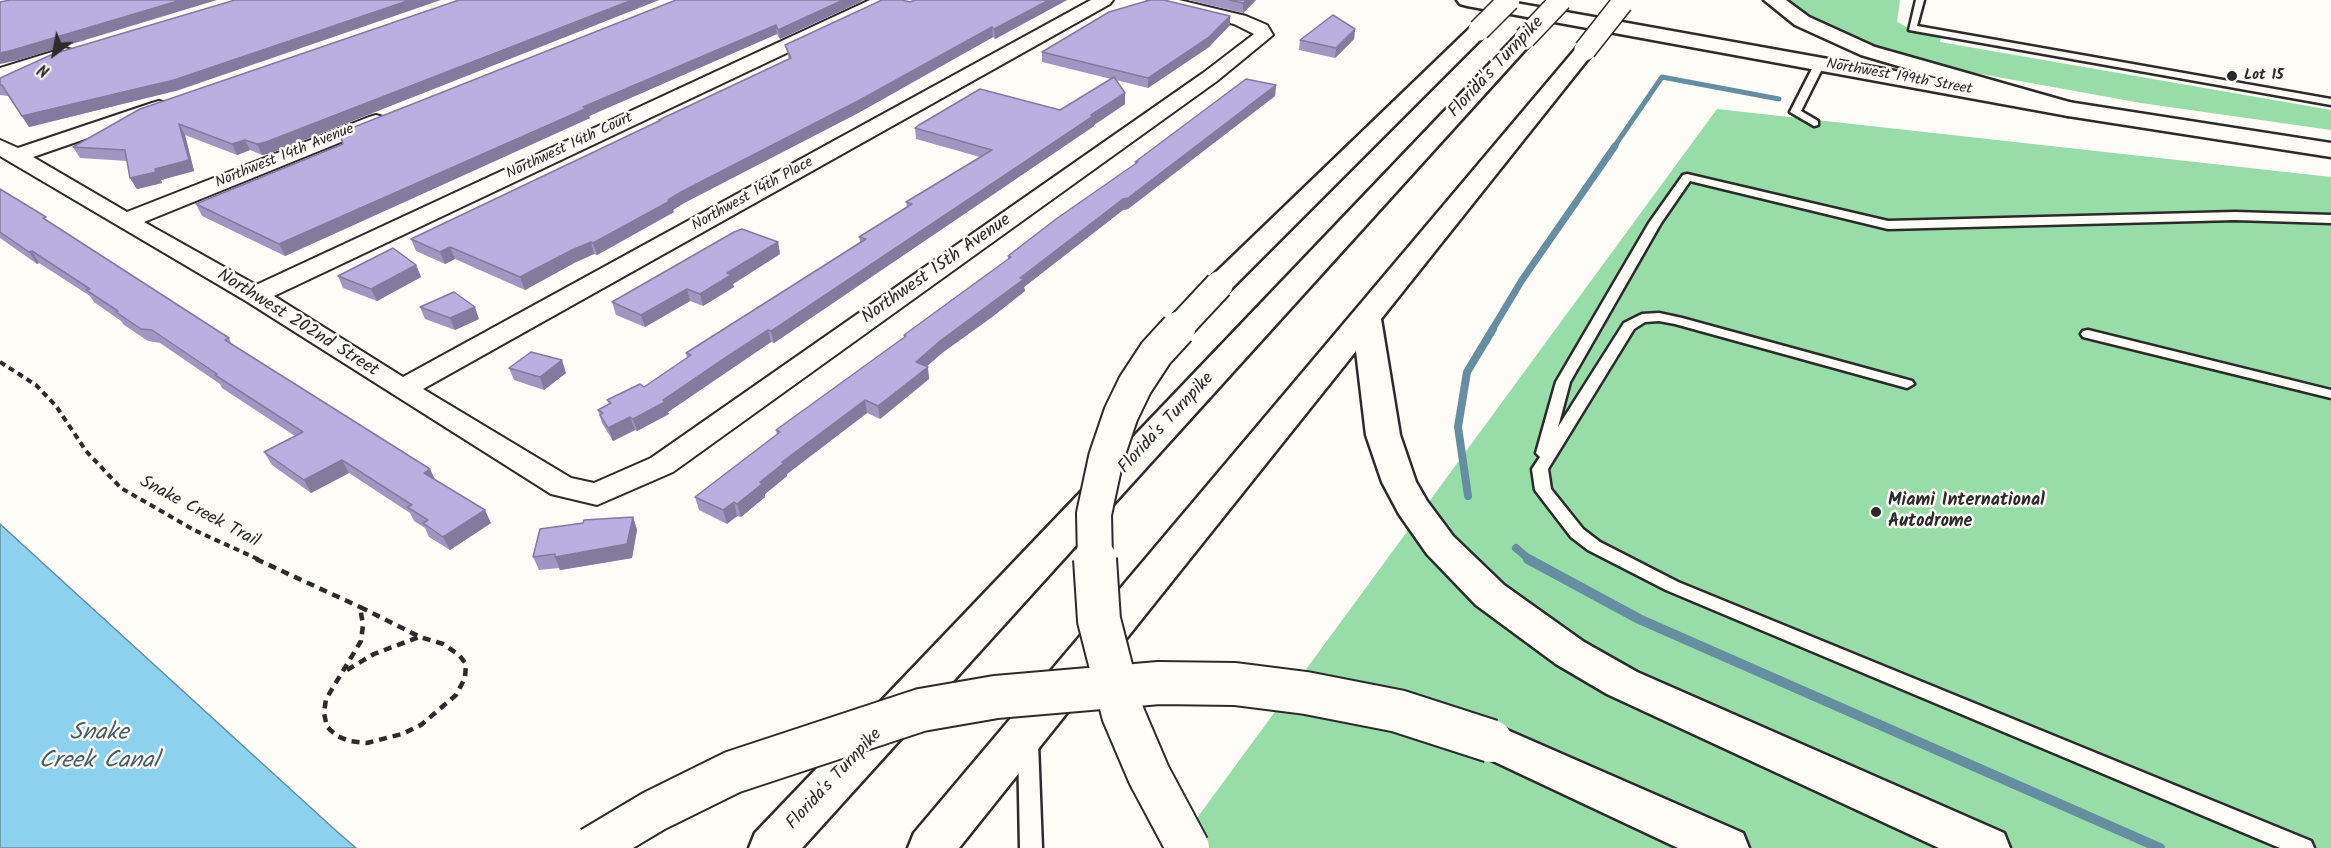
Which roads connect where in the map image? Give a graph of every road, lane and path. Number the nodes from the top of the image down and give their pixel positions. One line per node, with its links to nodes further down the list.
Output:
1 (884, 0): 22 (street, Northwest 14th Court)
2 (1104, 0): 27 (street, Northwest 14th Place)
3 (1157, 0): 30 (street, Northwest 15th Avenue)
4 (1467, 0): 11 (main road, Northwest 199th Street)
5 (1509, 0): 39 (main road, bridge)
6 (1561, 0): 36 (main road, Florida's Turnpike, bridge)
7 (1774, 0): 15 (main road)
8 (1920, 0): 14 (lane)
9 (1624, 2): 23 (main road, bridge)
10 (77, 51): 12 (street)
11 (1820, 63): 15 (main road, Northwest 199th Street); 17 (lane)
12 (0, 74)
13 (182, 99): 19 (street)
14 (2331, 102)
15 (2068, 110): 18 (main road, Northwest 199th Street)
16 (396, 113): 21 (street, Northwest 14th Avenue)
17 (1814, 123)
18 (2331, 150)
19 (8, 151): 21 (street, Northwest 202nd Street)
20 (2331, 219): 29 (lane)
21 (125, 221): 22 (street, Northwest 202nd Street)
22 (255, 295): 27 (street, Northwest 202nd Street)
23 (1366, 317): 34 (main road); 41 (main road)
24 (2088, 334): 28 (lane)
25 (0, 362): 31 (path, Snake Creek Trail)
26 (1907, 384): 29 (lane)
27 (402, 389): 30 (street, Northwest 202nd Street)
28 (2331, 394)
29 (1540, 469): 42 (lane)
30 (597, 494)
31 (360, 607): 32 (path, Snake Creek Trail); 33 (path, Snake Creek Trail)
32 (420, 637): 33 (path, Snake Creek Trail); 33 (path, Snake Creek Trail)
33 (344, 672)
34 (1028, 731): 37 (main road); 38 (lane)
35 (592, 848): 40 (main road, bridge)
36 (772, 848)
37 (931, 848)
38 (1030, 848)
39 (1188, 848)
40 (1726, 848)
41 (1987, 848)
42 (2303, 848)

